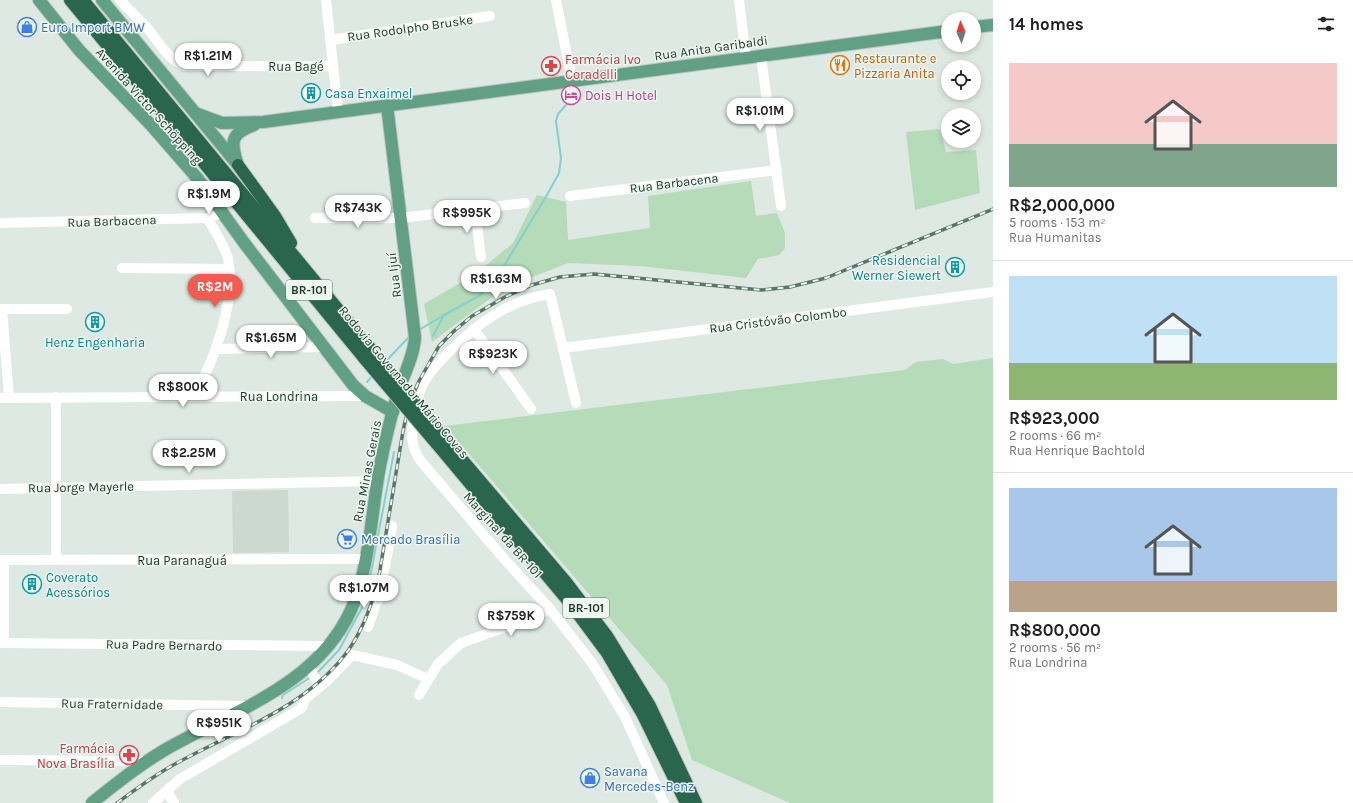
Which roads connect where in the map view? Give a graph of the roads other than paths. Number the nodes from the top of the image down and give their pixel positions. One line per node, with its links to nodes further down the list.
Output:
1 (39, 0): 28 (main road, Avenida Victor Schöpping)
2 (70, 0): 44 (highway, Rodovia Governador Mário Covas / BR-101)
3 (83, 0): 36 (highway, Rodovia Governador Mário Covas / BR-101)
4 (102, 0): 20 (main road)
5 (120, 0): 16 (street, Rua Bagé)
6 (326, 0): 13 (street)
7 (556, 0): 17 (street)
8 (739, 0): 15 (street)
9 (490, 16): 13 (street, Rua Rodolpho Bruske)
10 (993, 25): 11 (main road)
11 (981, 26)
12 (941, 32): 14 (main road, Rua Anita Garibaldi)
13 (330, 40): 16 (street)
14 (761, 56): 15 (main road, Rua Anita Garibaldi); 23 (street)
15 (746, 58): 17 (main road, Rua Anita Garibaldi)
16 (333, 66): 19 (street)
17 (572, 81): 18 (main road, Rua Anita Garibaldi)
18 (387, 105): 19 (main road, Rua Anita Garibaldi); 31 (main road, Rua Ijuí)
19 (338, 112): 21 (main road, Rua Anita Garibaldi)
20 (195, 114): 21 (main road, Rua Anita Garibaldi); 22 (main road)
21 (263, 122): 22 (main road, Rua Anita Garibaldi)
22 (238, 165): 36 (highway)
23 (777, 170): 24 (street, Rua Barbacena); 26 (street)
24 (570, 196)
25 (525, 203): 27 (street)
26 (781, 206)
27 (475, 209): 31 (street); 33 (street)
28 (222, 213): 29 (street, Rua Barbacena); 41 (main road, Avenida Victor Schöpping)
29 (207, 218): 32 (street, Rua Barbacena); 35 (street)
30 (314, 218): 31 (street)
31 (401, 218): 45 (main road, Rua Ijuí)
32 (0, 223)
33 (481, 257)
34 (122, 268): 35 (street)
35 (229, 269): 43 (street)
36 (306, 271): 44 (highway, Rodovia Governador Mário Covas / BR-101)
37 (993, 292): 42 (street, Rua Cristóvão Colombo)
38 (1, 309): 39 (street); 49 (street)
39 (67, 310)
40 (474, 329): 42 (street, Marginal da BR-101); 51 (street); 63 (street, Marginal da BR-101)
41 (324, 347): 43 (street); 46 (main road, Avenida Victor Schöpping)
42 (563, 348): 50 (street)
43 (217, 349): 48 (street)
44 (370, 356): 53 (highway, Rodovia Governador Mário Covas / BR-101, bridge)
45 (399, 391): 52 (main road, Rua Minas Gerais)
46 (365, 396): 48 (street, Rua Londrina); 52 (main road, Avenida Victor Schöpping)
47 (56, 397): 48 (street, Rua Londrina); 49 (street, Rua Londrina); 56 (street)
48 (193, 397)
49 (4, 398)
50 (576, 403)
51 (530, 409)
52 (393, 412): 54 (main road, Rua Minas Gerais)
53 (439, 440): 75 (highway, Rodovia Governador Mário Covas / BR-101); 83 (highway, Rodovia Governador Mário Covas / BR-101)
54 (378, 481): 56 (street, Rua Jorge Mayerle); 58 (main road, Rua Minas Gerais)
55 (0, 488): 56 (street, Rua Jorge Mayerle)
56 (56, 488): 60 (street)
57 (392, 526): 62 (street)
58 (365, 559): 60 (street, Rua Paranaguá); 61 (main road, Rua Minas Gerais)
59 (2, 560): 60 (street, Rua Paranaguá); 65 (street)
60 (56, 560)
61 (356, 596): 62 (street); 66 (main road, Rua Minas Gerais)
62 (378, 601): 64 (street)
63 (550, 609): 68 (street); 80 (street, Marginal da BR-101)
64 (368, 627)
65 (2, 643): 66 (street, Rua Padre Bernardo)
66 (328, 646): 67 (main road, Rua Minas Gerais)
67 (309, 667): 69 (street); 72 (main road, Rua Minas Gerais)
68 (428, 679): 69 (street); 70 (street)
69 (320, 687): 76 (street)
70 (419, 695)
71 (0, 702): 72 (street, Rua Fraternidade)
72 (248, 706): 74 (main road, Rua Minas Gerais)
73 (0, 760): 74 (street)
74 (148, 761): 77 (main road, Rua Minas Gerais)
75 (674, 778): 81 (highway); 82 (highway, Rodovia Governador Mário Covas / BR-101)
76 (169, 788): 78 (street); 79 (street)
77 (96, 801)
78 (153, 803)
79 (174, 803)
80 (664, 803)
81 (680, 803)
82 (686, 803)
83 (696, 803)

